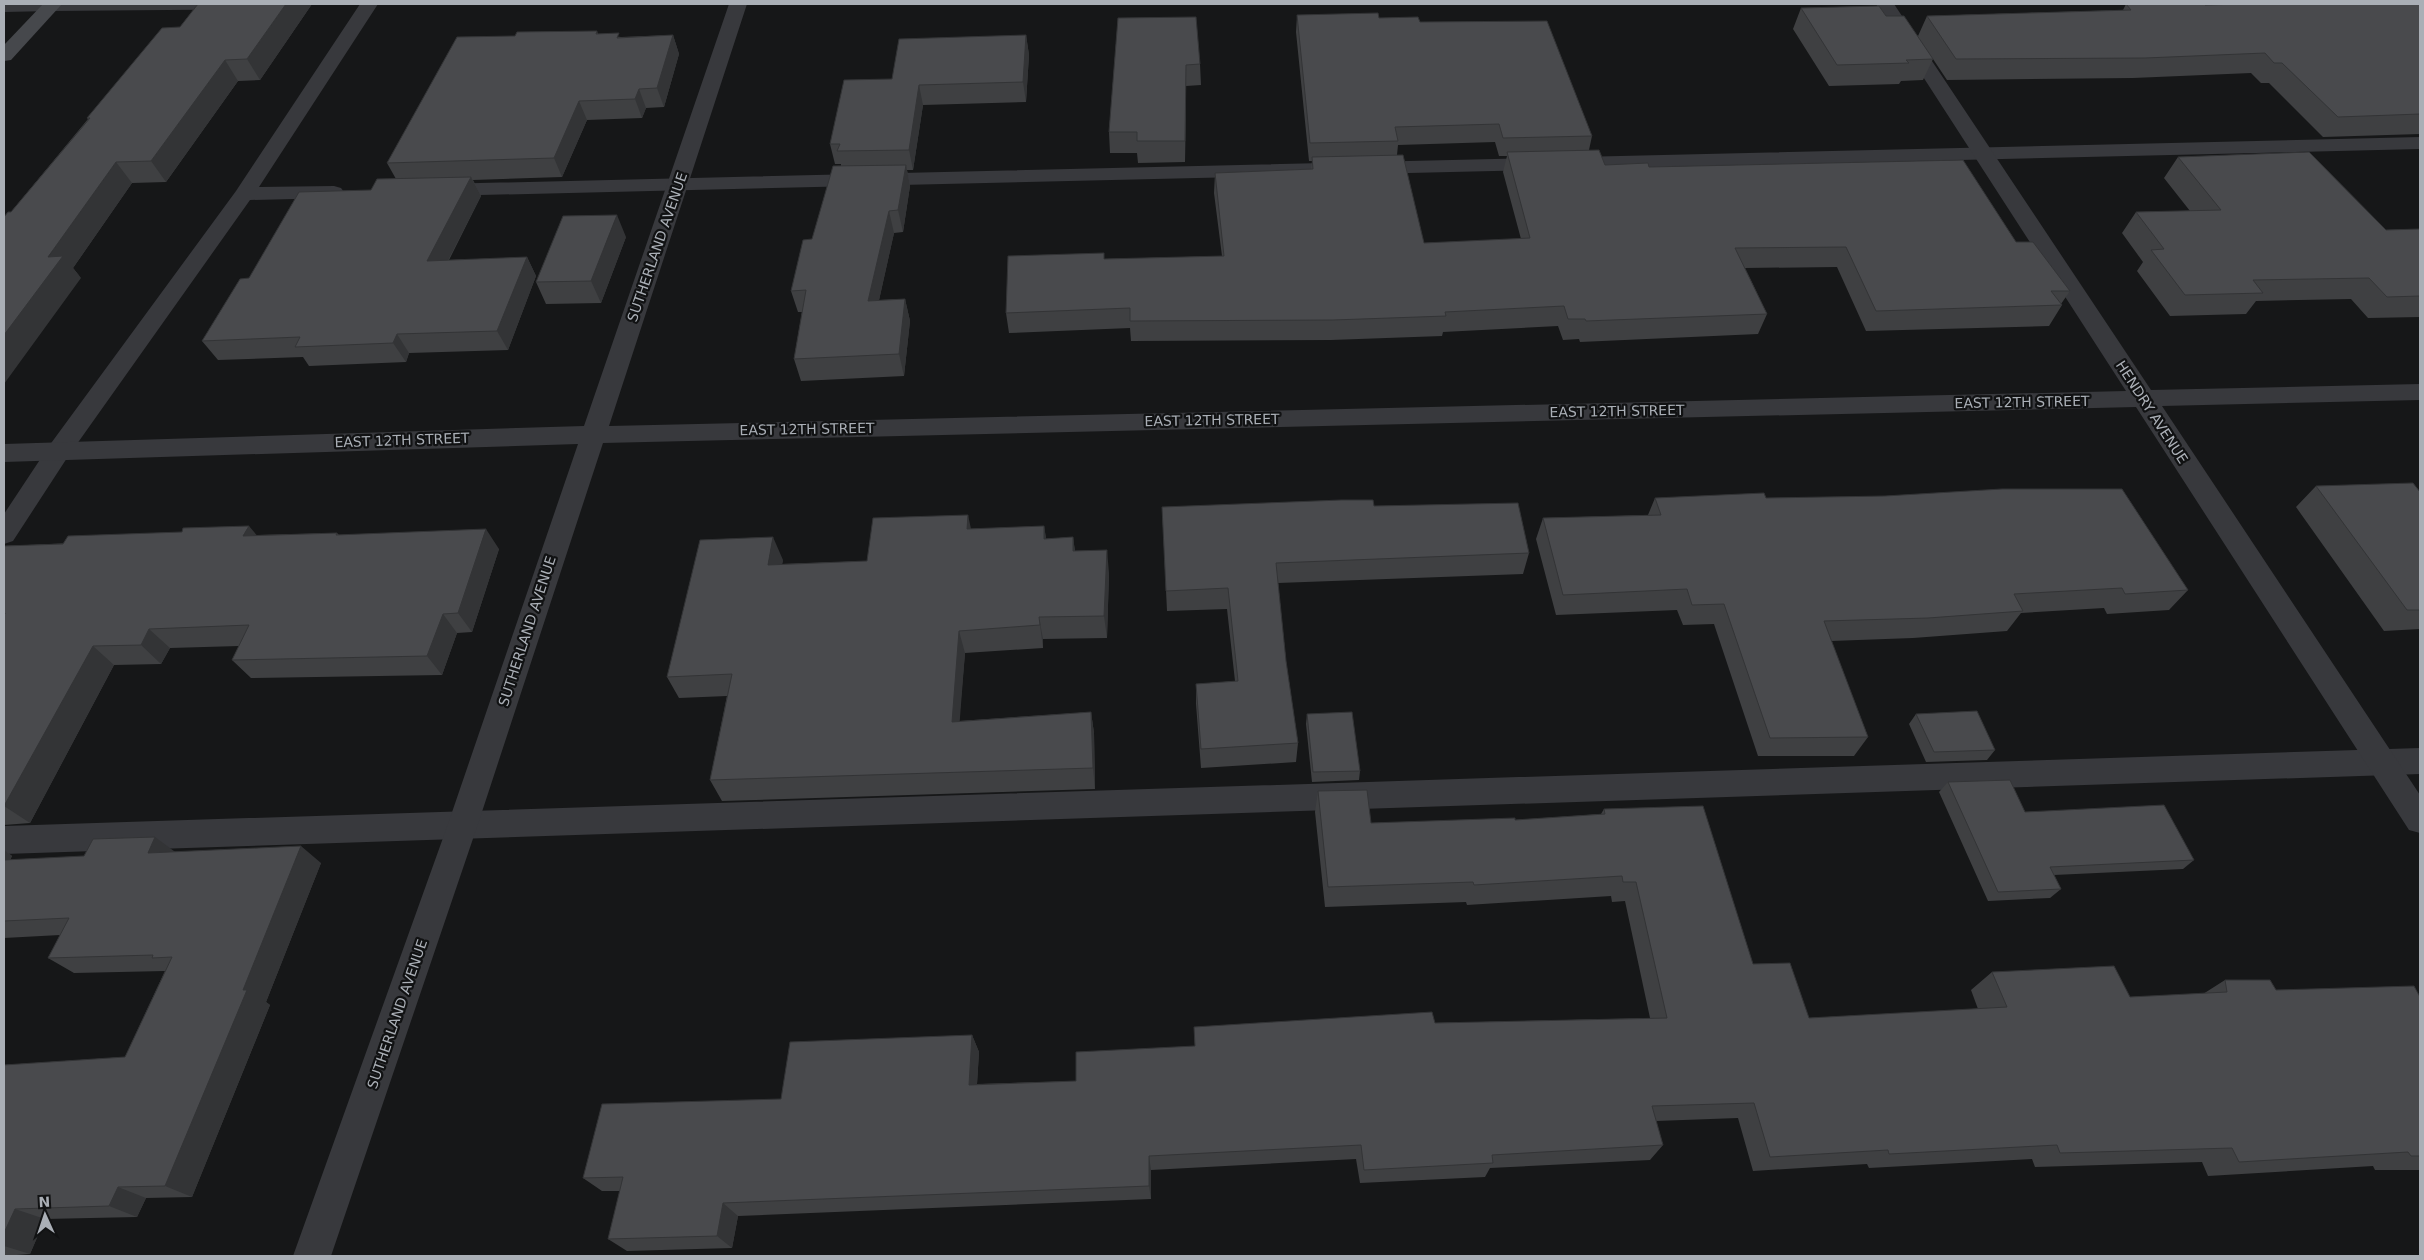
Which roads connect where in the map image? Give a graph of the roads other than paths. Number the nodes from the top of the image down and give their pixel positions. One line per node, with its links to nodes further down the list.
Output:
1 (295, 4): 5 (street)
2 (369, 4): 13 (street)
3 (738, 4): 10 (street, SUTHERLAND AVENUE)
4 (1885, 4): 9 (street, HENDRY AVENUE)
5 (52, 5): 6 (street); 7 (main road)
6 (4, 7)
7 (4, 56)
8 (2420, 143): 9 (street)
9 (1982, 153): 10 (street); 15 (street, HENDRY AVENUE)
10 (678, 184): 11 (street); 16 (street, SUTHERLAND AVENUE)
11 (422, 190)
12 (353, 192): 13 (street)
13 (244, 194): 17 (street)
14 (2420, 392): 15 (street, EAST 12TH STREET)
15 (2144, 399): 16 (street, EAST 12TH STREET); 21 (street, HENDRY AVENUE)
16 (593, 434): 17 (street, EAST 12TH STREET); 23 (street, SUTHERLAND AVENUE)
17 (58, 452): 18 (street, EAST 12TH STREET); 19 (street)
18 (4, 453)
19 (4, 534)
20 (2420, 761): 21 (street)
21 (2382, 762): 22 (street, HENDRY AVENUE); 23 (street)
22 (2420, 820)
23 (463, 824): 24 (street); 25 (street, SUTHERLAND AVENUE)
24 (4, 840)
25 (312, 1256)

